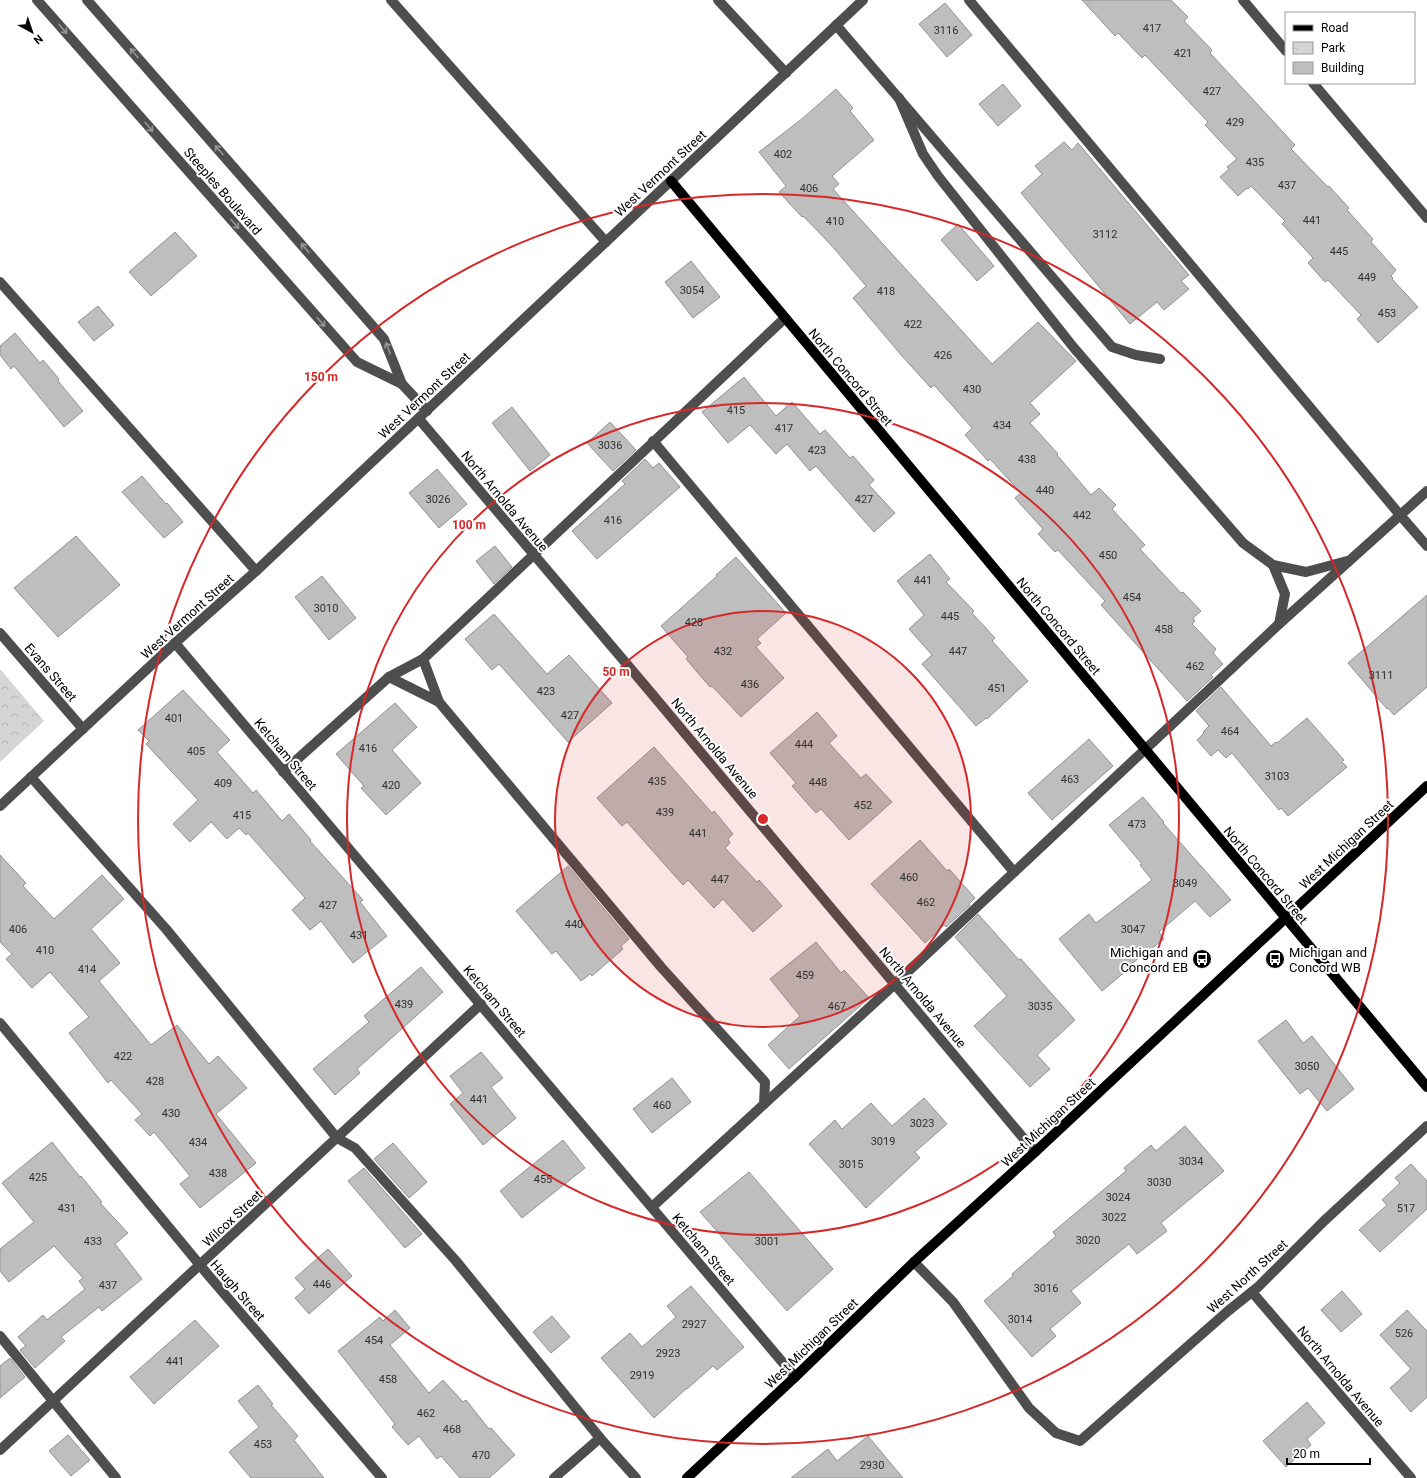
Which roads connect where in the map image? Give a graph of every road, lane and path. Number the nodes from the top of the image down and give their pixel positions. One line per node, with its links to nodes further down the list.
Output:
1 (37, 0): 19 (street, Steeples Boulevard, one-way to 19)
2 (87, 0): 19 (street, Steeples Boulevard, one-way to 2)
3 (391, 0): 15 (street)
4 (718, 0): 10 (street)
5 (863, 0): 8 (street, West Vermont Street)
6 (969, 0): 24 (street)
7 (1244, 0): 9 (street)
8 (836, 25): 10 (street, West Vermont Street); 12 (street)
9 (1285, 50)
10 (786, 73): 13 (street, West Vermont Street)
11 (1314, 84): 14 (street)
12 (899, 98): 18 (street); 28 (street)
13 (671, 181): 15 (street, West Vermont Street); 17 (main road, North Concord Street)
14 (1427, 218)
15 (606, 242): 20 (street, West Vermont Street)
16 (0, 282): 29 (street)
17 (785, 318): 22 (street); 37 (main road, North Concord Street)
18 (1160, 359)
19 (402, 384): 20 (street, Steeples Boulevard)
20 (427, 411): 21 (street, West Vermont Street)
21 (418, 419): 26 (street, North Arnolda Avenue); 29 (street, West Vermont Street)
22 (653, 441): 26 (street); 42 (street)
23 (1427, 491): 24 (street)
24 (1400, 515): 25 (street); 27 (street)
25 (1427, 546)
26 (533, 554): 33 (street); 44 (street, North Arnolda Avenue)
27 (1349, 561): 28 (street); 30 (street)
28 (1273, 565): 30 (street)
29 (256, 571): 32 (street, West Vermont Street)
30 (1279, 624): 37 (street)
31 (0, 633): 36 (street, Evans Street)
32 (175, 644): 36 (street, West Vermont Street); 38 (street, Ketcham Street)
33 (423, 659): 34 (street); 35 (street)
34 (389, 677): 35 (street); 38 (street)
35 (439, 702): 48 (street)
36 (83, 729): 39 (street, West Vermont Street)
37 (1145, 750): 42 (street); 43 (main road, North Concord Street)
38 (283, 772): 45 (street, Ketcham Street)
39 (31, 777): 41 (street, West Vermont Street); 50 (street)
40 (1427, 786): 43 (main road, West Michigan Street)
41 (0, 806)
42 (1014, 872): 44 (street)
43 (1285, 918): 47 (main road, North Concord Street); 51 (main road, West Michigan Street)
44 (894, 984): 48 (street); 51 (street, North Arnolda Avenue)
45 (481, 1004): 50 (street, Wilcox Street); 52 (street, Ketcham Street)
46 (0, 1023): 54 (street, Haugh Street)
47 (1427, 1087)
48 (764, 1104): 52 (street)
49 (1427, 1126): 55 (street, West North Street)
50 (337, 1138): 54 (street, Wilcox Street); 59 (street)
51 (1035, 1152): 53 (main road, West Michigan Street)
52 (652, 1207): 57 (street, Ketcham Street)
53 (914, 1262): 55 (street, West North Street); 57 (main road, West Michigan Street)
54 (200, 1265): 58 (street, Wilcox Street); 62 (street, Haugh Street)
55 (1252, 1292): 66 (street, North Arnolda Avenue)
56 (0, 1336): 58 (street)
57 (795, 1377): 65 (main road, West Michigan Street)
58 (52, 1401): 60 (street, Wilcox Street); 61 (street)
59 (600, 1438): 63 (street); 64 (street)
60 (0, 1450)
61 (116, 1478)
62 (382, 1478)
63 (554, 1478)
64 (636, 1478)
65 (687, 1478)
66 (1411, 1478)

